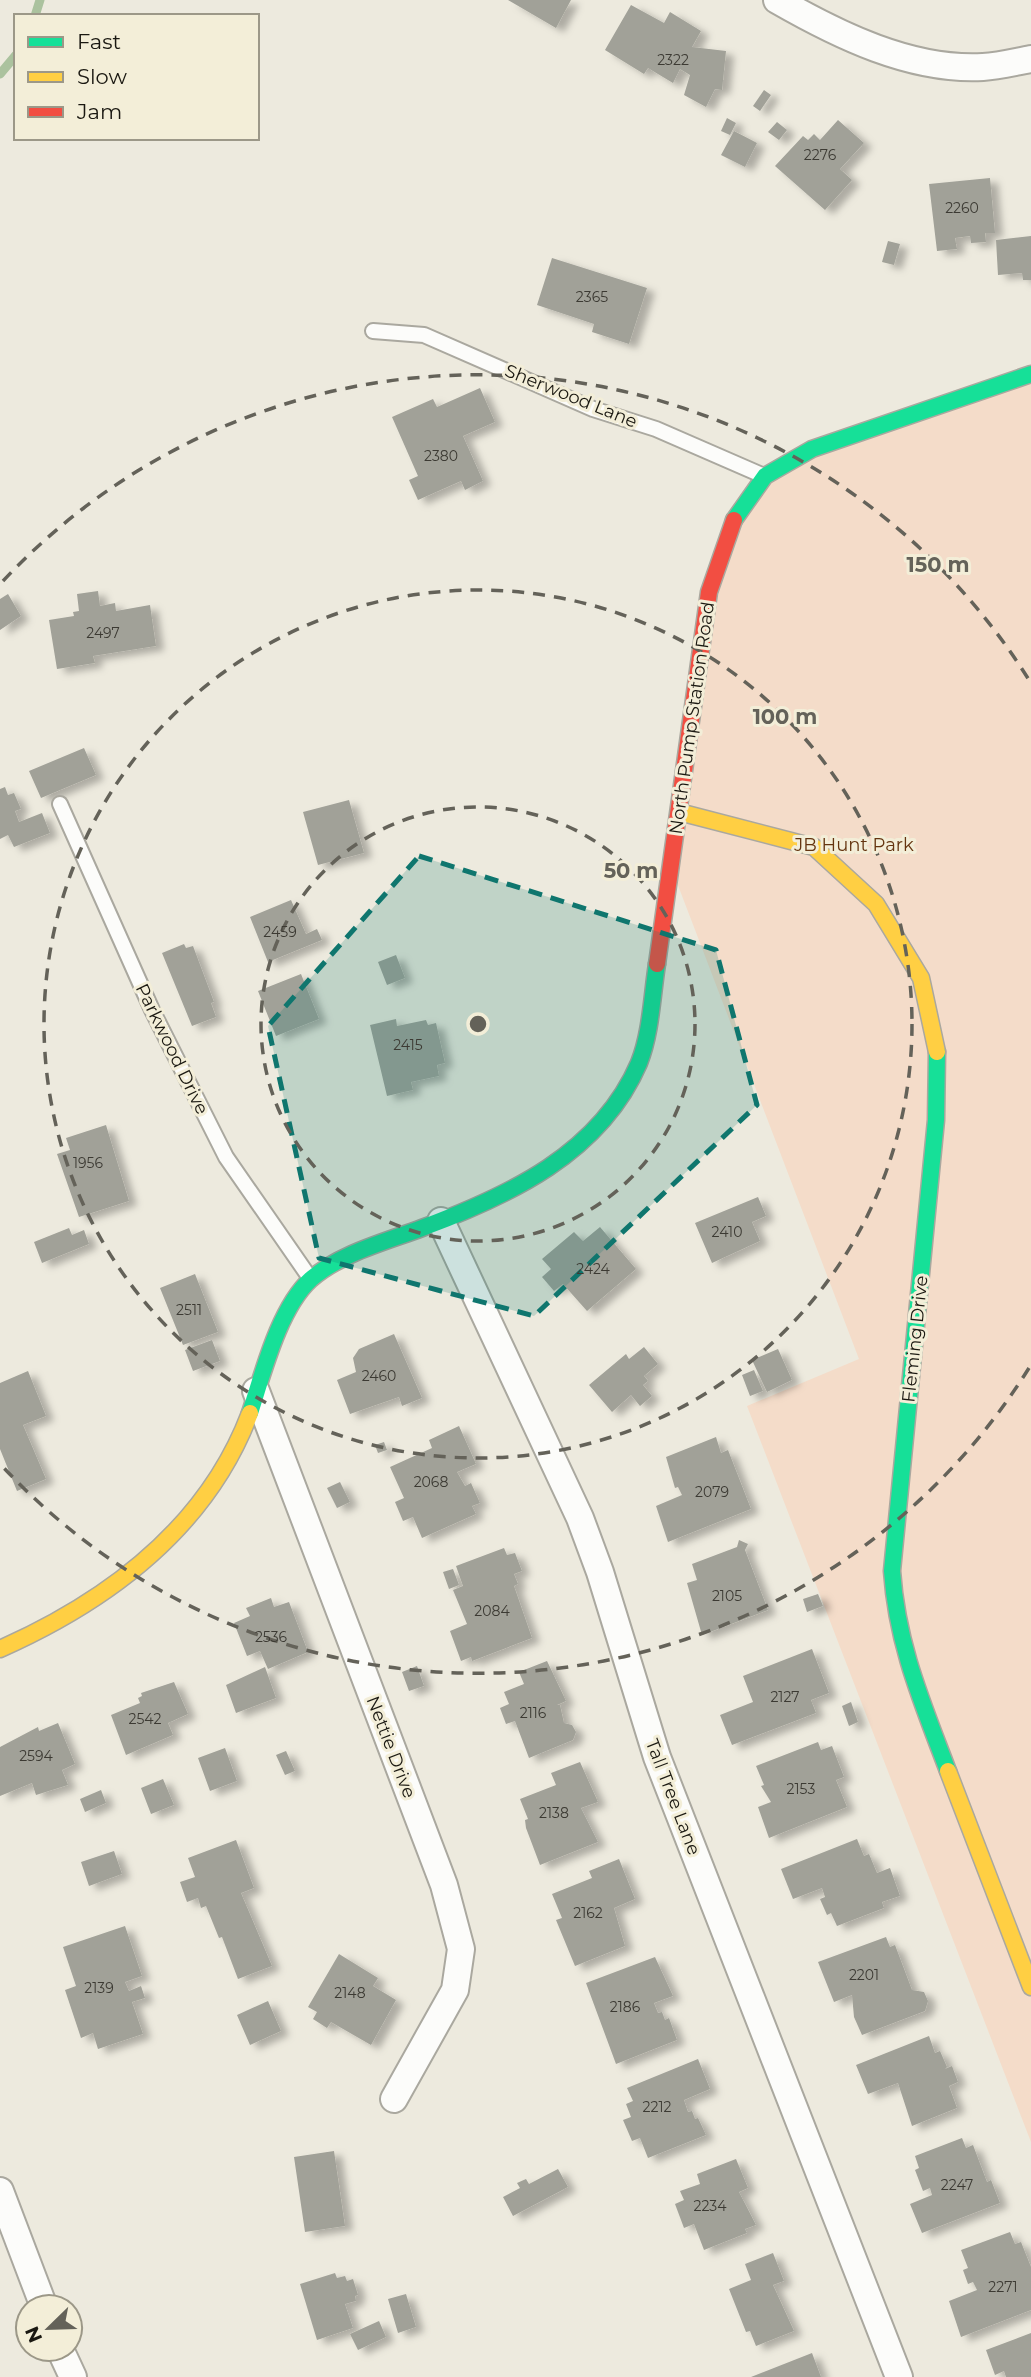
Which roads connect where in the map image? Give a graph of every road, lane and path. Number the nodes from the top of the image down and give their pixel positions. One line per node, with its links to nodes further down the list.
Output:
1 (777, 0): 2 (street)
2 (1031, 59)
3 (373, 331): 5 (lane, Sherwood Lane)
4 (1031, 374): 5 (street, North Pump Station Road)
5 (765, 476): 7 (street, North Pump Station Road)
6 (60, 804): 9 (lane, Parkwood Drive)
7 (678, 812): 8 (street, North Pump Station Road); 12 (street, Fleming Drive)
8 (441, 1221): 9 (street, North Pump Station Road); 16 (street, Tall Tree Lane)
9 (311, 1279): 10 (street, North Pump Station Road)
10 (256, 1391): 11 (street, North Pump Station Road); 13 (street, Nettie Drive)
11 (0, 1649)
12 (1031, 1987)
13 (394, 2099)
14 (0, 2190): 15 (street)
15 (39, 2293)
16 (898, 2377)

